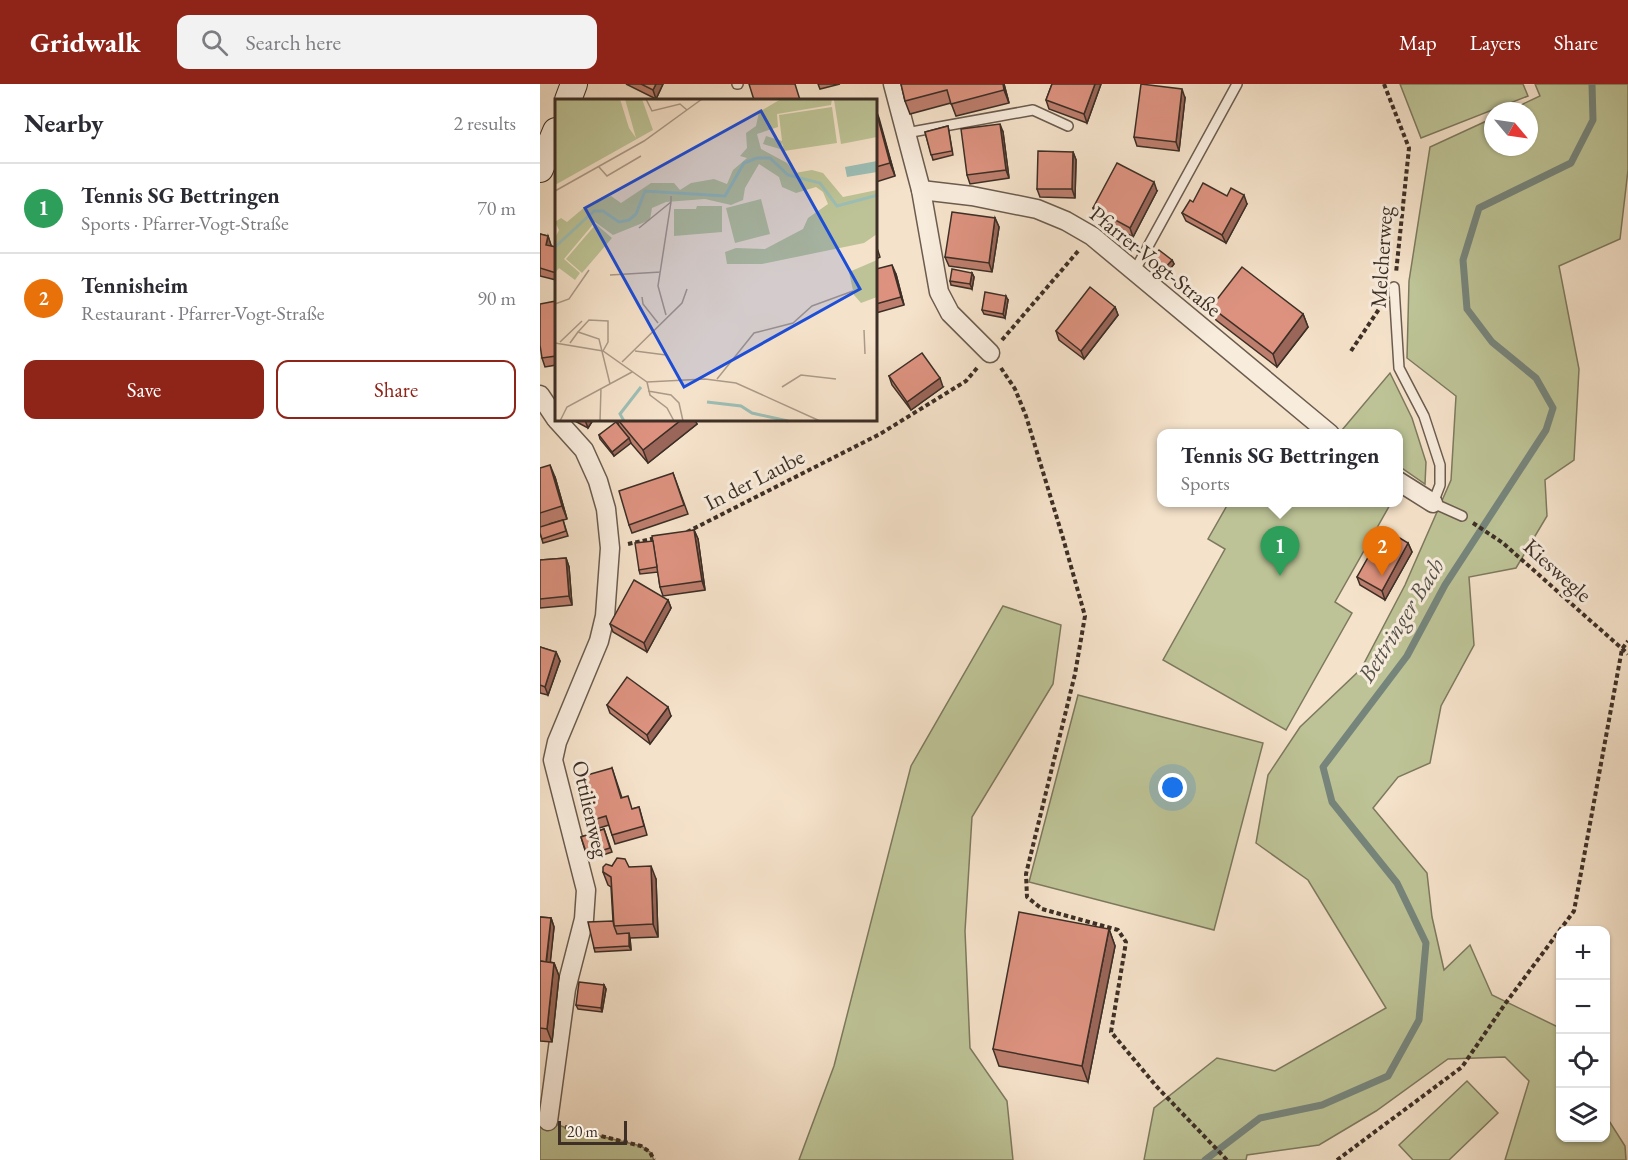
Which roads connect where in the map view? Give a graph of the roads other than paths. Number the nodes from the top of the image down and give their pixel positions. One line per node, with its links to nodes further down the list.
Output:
1 (574, 84): 4 (main road)
2 (893, 84): 7 (street)
3 (1238, 84): 10 (lane)
4 (568, 99)
5 (1068, 126): 7 (lane)
6 (555, 133): 8 (main road)
7 (906, 133): 9 (street)
8 (540, 169)
9 (921, 190): 10 (street, Pfarrer-Vogt-Straße); 12 (street)
10 (1134, 272): 16 (street, Pfarrer-Vogt-Straße)
11 (1394, 287): 18 (lane, Melcherweg)
12 (990, 353)
13 (540, 395): 14 (street, Ottilienweg)
14 (555, 417)
15 (559, 422): 20 (street, Ottilienweg)
16 (1324, 429)
17 (1403, 484): 18 (street)
18 (1433, 503): 19 (lane)
19 (1462, 516)
20 (548, 1121)

